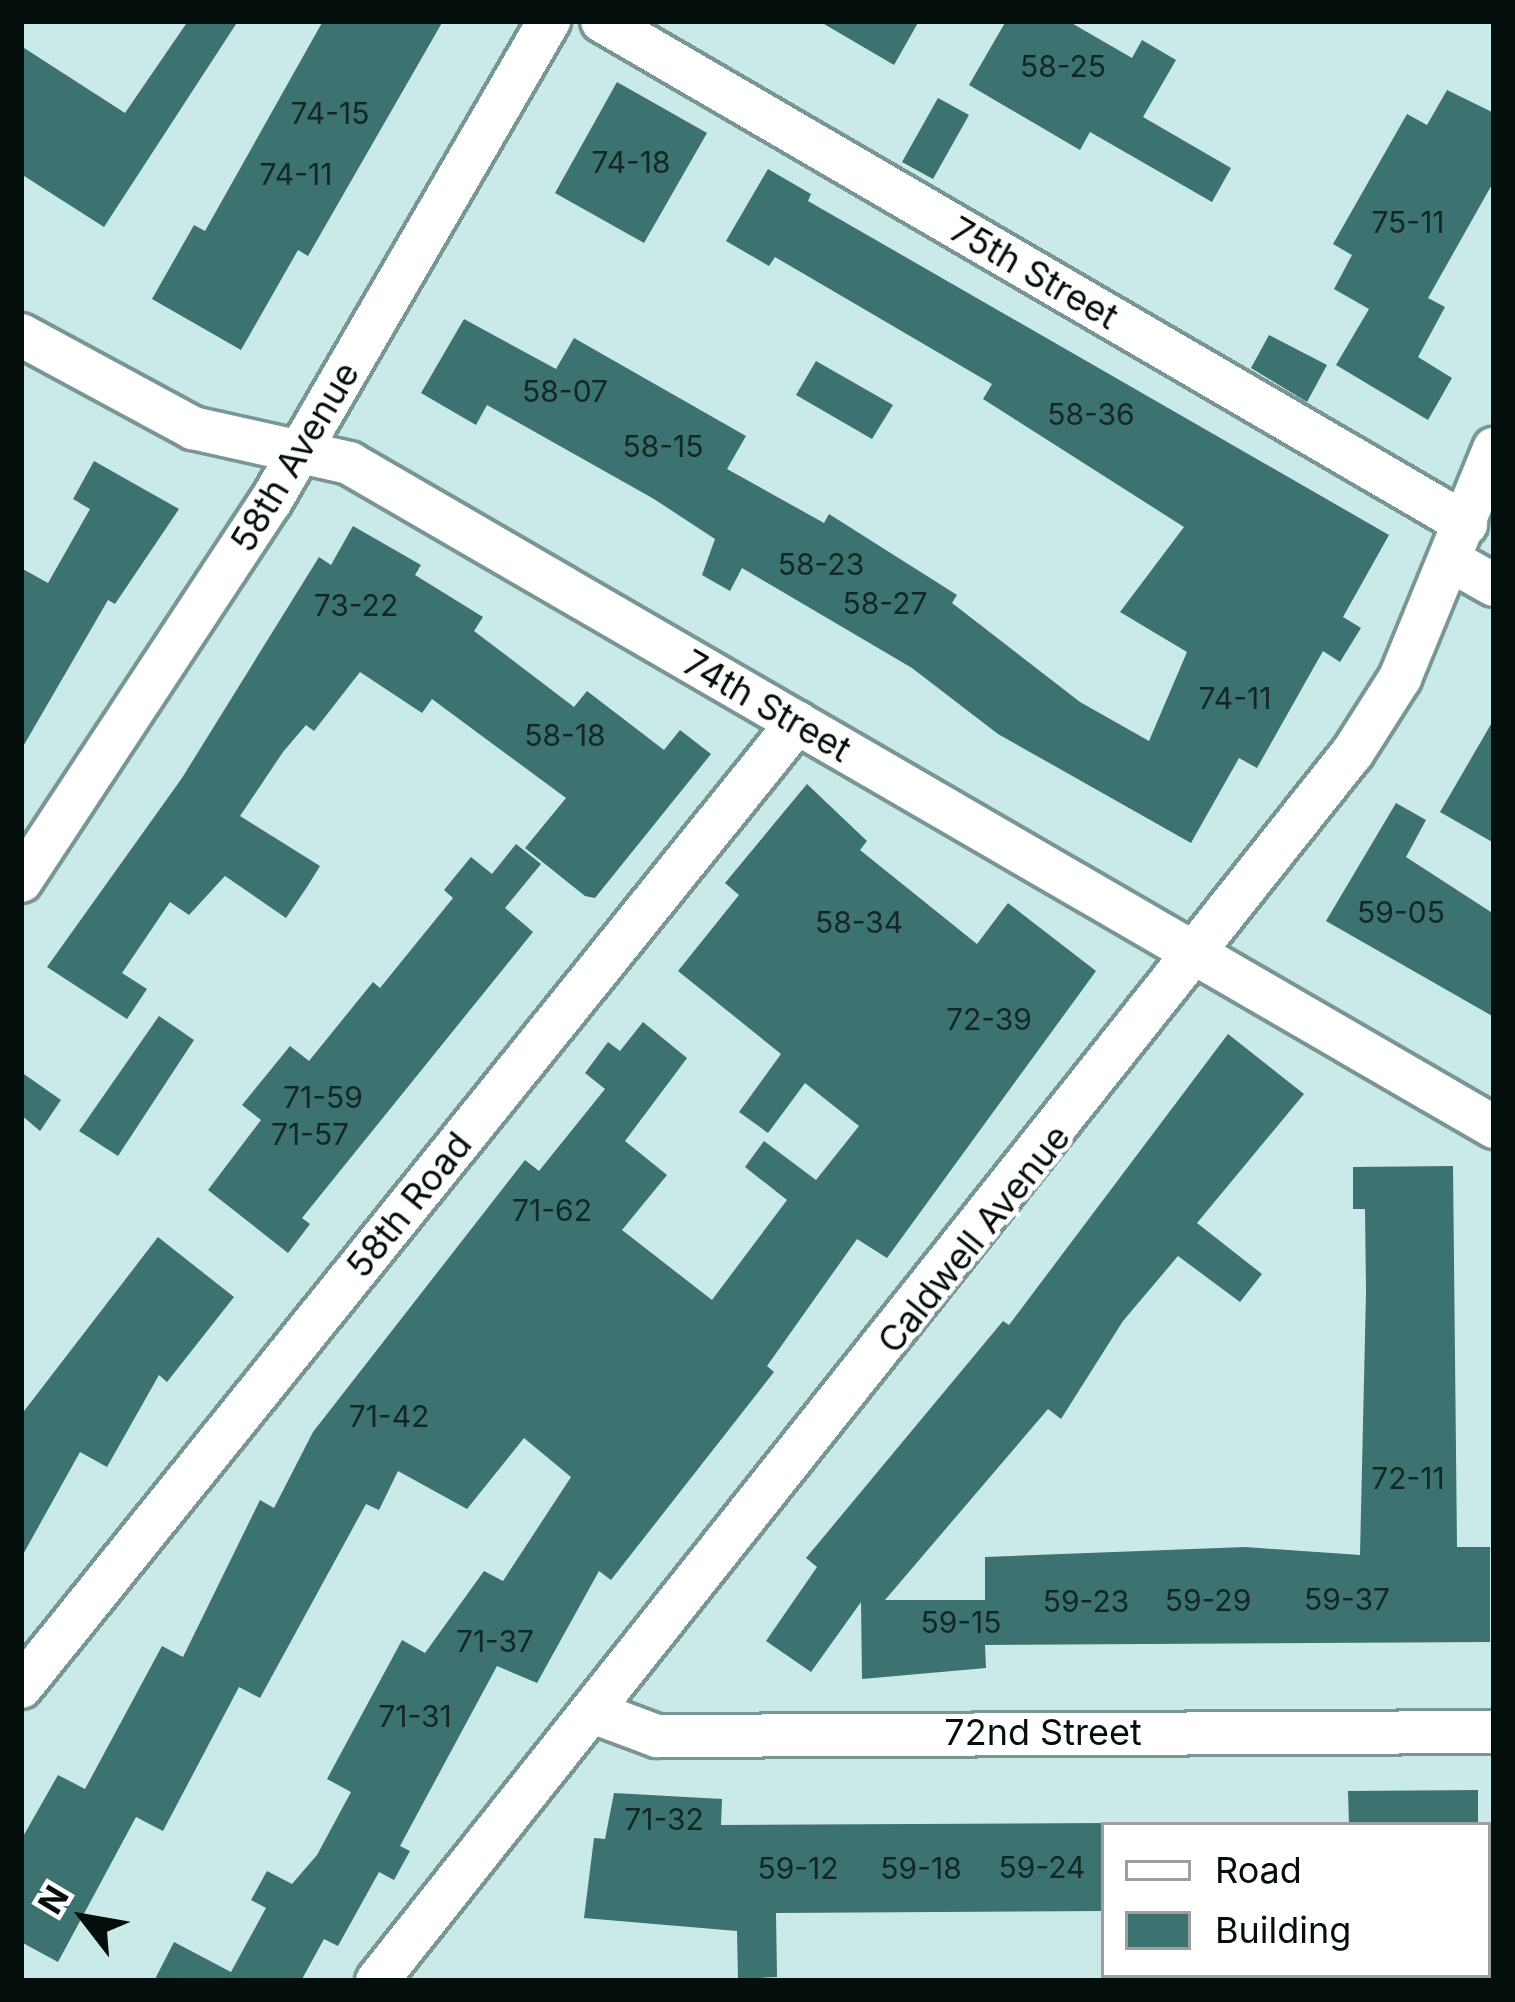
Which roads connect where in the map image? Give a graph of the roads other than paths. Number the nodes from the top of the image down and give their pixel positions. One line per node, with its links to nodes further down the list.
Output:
1 (549, 21): 4 (street, 58th Avenue)
2 (602, 21): 6 (street, 75th Street)
3 (21, 334): 4 (street, 74th Street)
4 (300, 447): 8 (street, 74th Street); 9 (street, 58th Avenue)
5 (1494, 449): 6 (street, Caldwell Avenue)
6 (1459, 542): 7 (street, 75th Street); 10 (street, Caldwell Avenue)
7 (1494, 585)
8 (797, 723): 10 (street, 74th Street); 12 (street, 58th Road)
9 (21, 881)
10 (1198, 953): 11 (street, 74th Street); 13 (street, Caldwell Avenue)
11 (1494, 1127)
12 (21, 1687)
13 (595, 1713): 14 (street, 72nd Street); 15 (street, Caldwell Avenue)
14 (1494, 1732)
15 (377, 1981)

